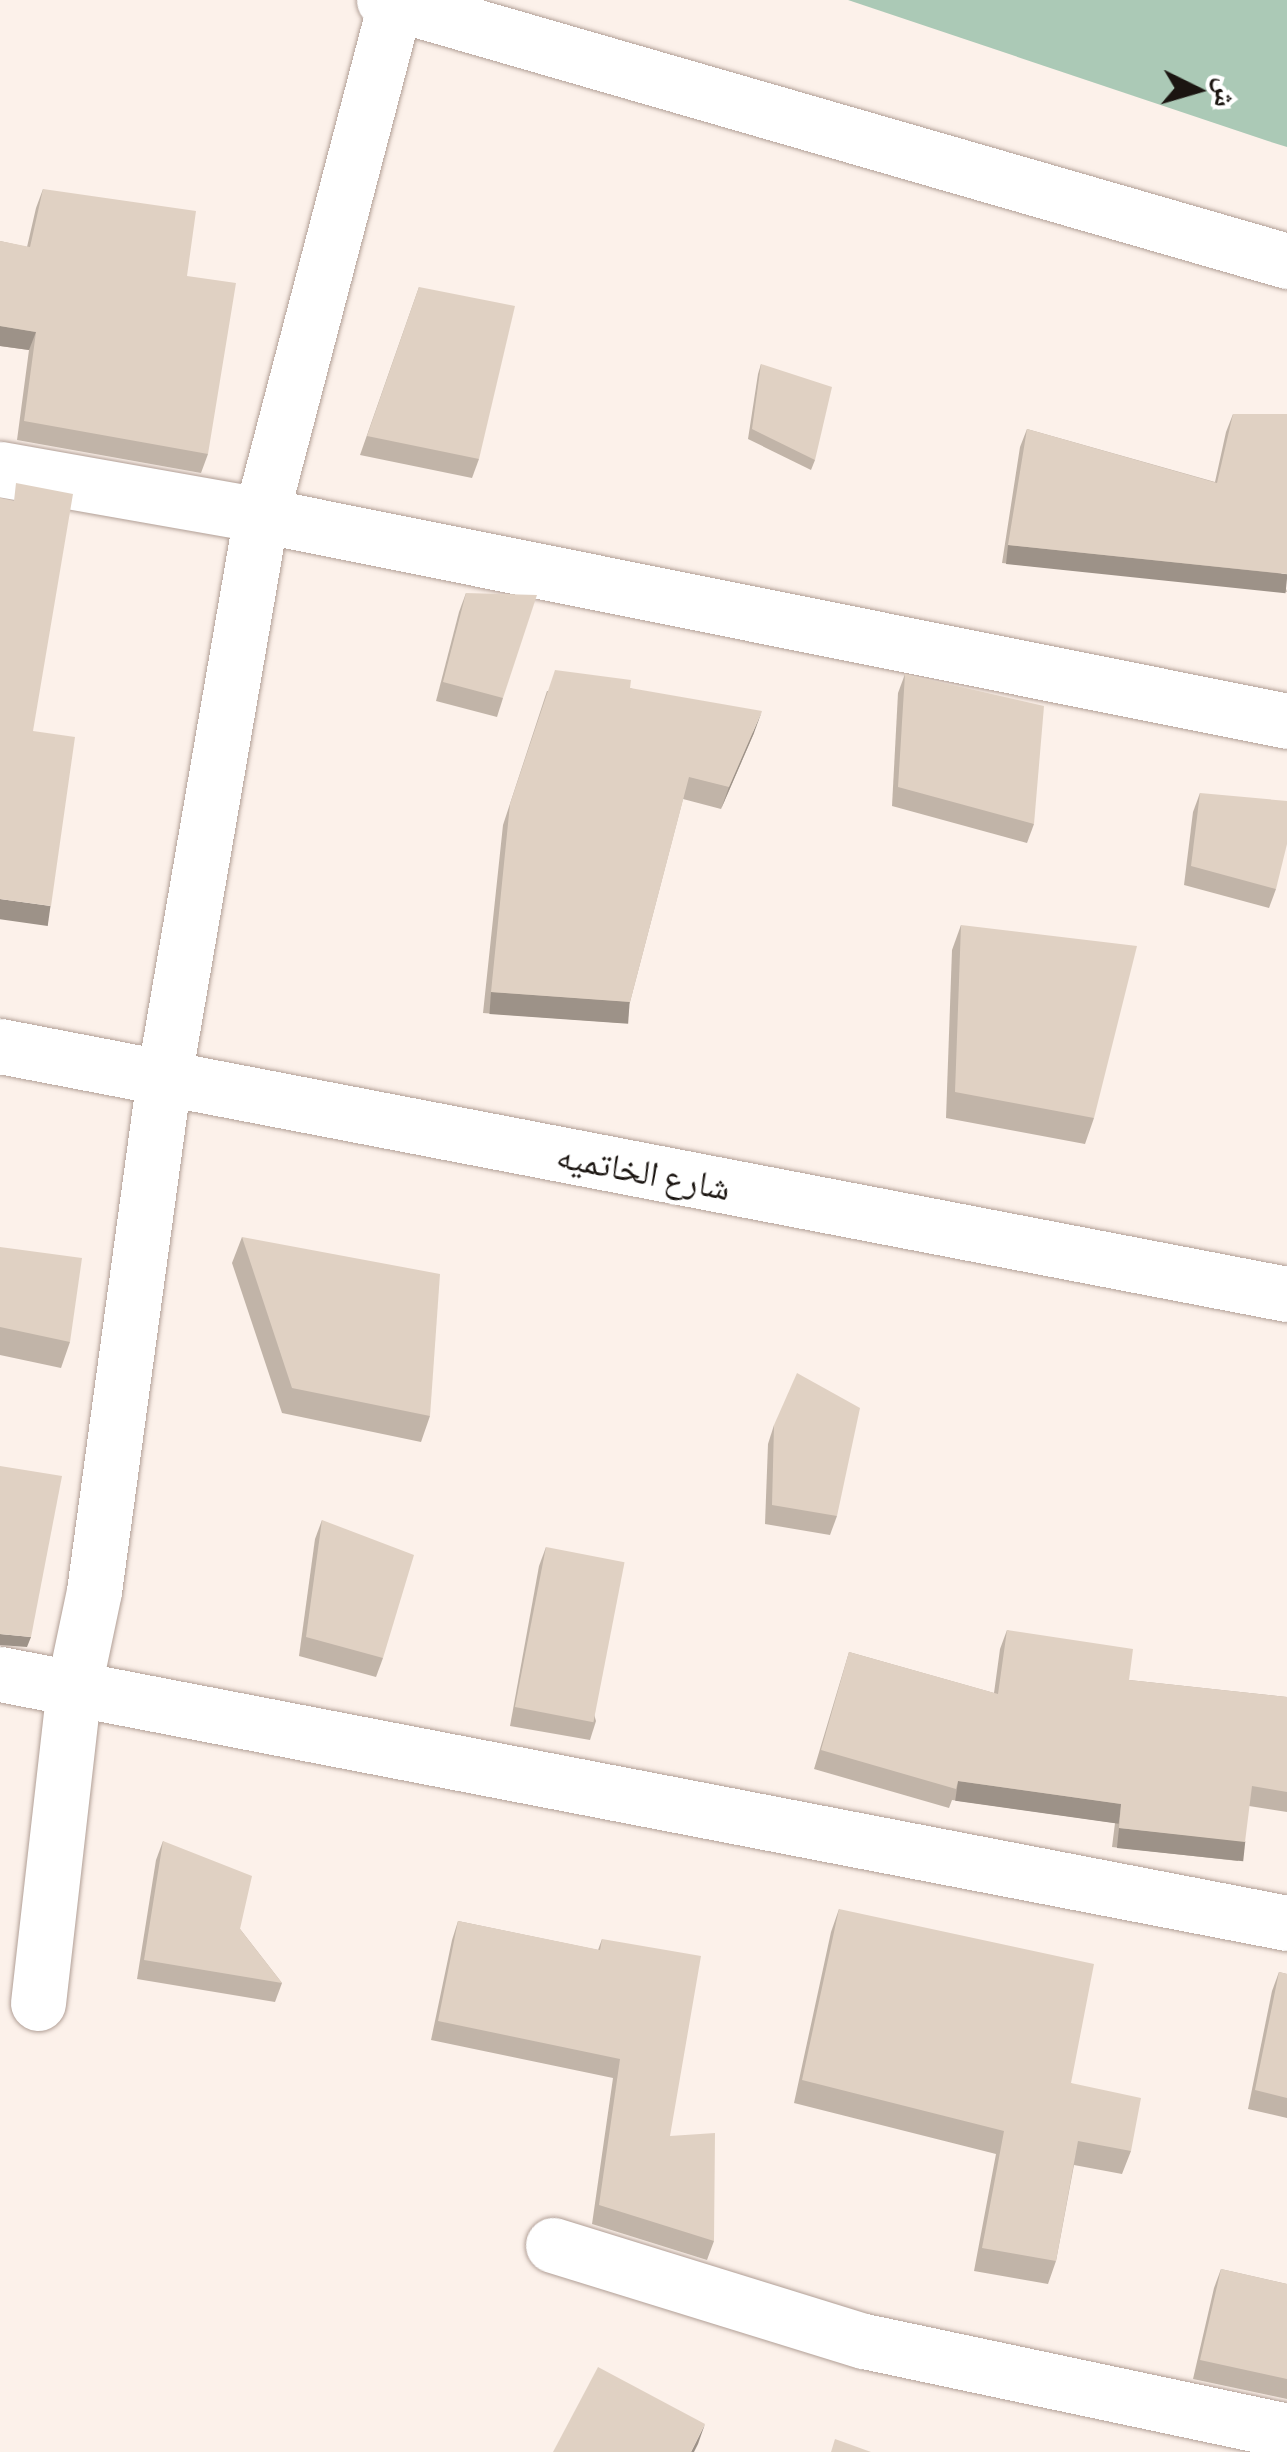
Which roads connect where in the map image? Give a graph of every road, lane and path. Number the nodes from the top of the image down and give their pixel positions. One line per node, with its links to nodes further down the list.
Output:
1 (391, 1): 2 (street); 4 (street)
2 (1287, 262)
3 (0, 469): 4 (street)
4 (261, 515): 5 (street); 7 (street)
5 (1287, 721)
6 (0, 1046): 7 (street, شارع الخاتميه)
7 (164, 1078): 8 (street, شارع الخاتميه); 10 (street)
8 (1287, 1294)
9 (0, 1674): 10 (street)
10 (74, 1686): 11 (street); 12 (street)
11 (1287, 1923)
12 (38, 2004)
13 (553, 2246): 14 (street)
14 (1287, 2431)

